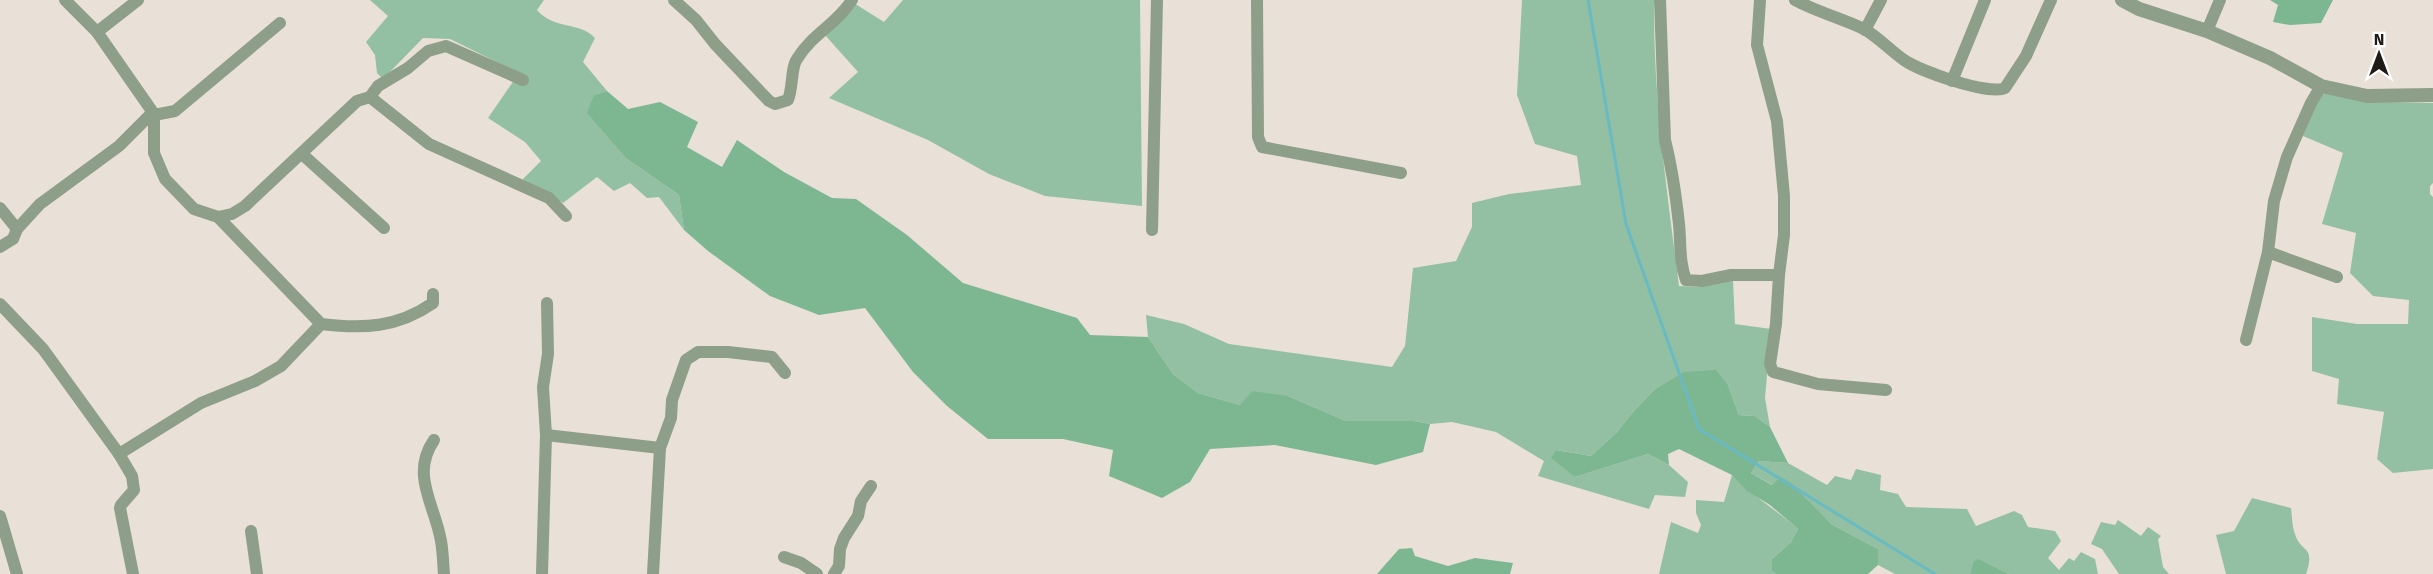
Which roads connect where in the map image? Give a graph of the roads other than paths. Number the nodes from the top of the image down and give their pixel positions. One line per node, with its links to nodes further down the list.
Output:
1 (65, 0): 19 (street)
2 (138, 0): 19 (street)
3 (674, 0): 4 (street)
4 (852, 0)
5 (1157, 0): 33 (street)
6 (1257, 0): 27 (street)
7 (1660, 0): 36 (street)
8 (1760, 0): 36 (street)
9 (1795, 0): 17 (street)
10 (1881, 0): 17 (street)
11 (1985, 0): 21 (street)
12 (2051, 0): 21 (street)
13 (2122, 0): 15 (street)
14 (2220, 0): 18 (street)
15 (2140, 4): 18 (street)
16 (280, 23): 25 (street)
17 (1865, 30): 21 (street)
18 (2207, 31): 22 (street)
19 (97, 32): 25 (street)
20 (523, 80): 24 (street)
21 (1952, 81)
22 (2321, 86): 23 (street); 35 (street)
23 (2433, 96)
24 (370, 97): 26 (street); 29 (street)
25 (154, 115): 30 (street); 32 (street)
26 (302, 154): 30 (street); 31 (street)
27 (1401, 173)
28 (0, 208): 32 (street)
29 (566, 216)
30 (218, 217): 41 (street)
31 (384, 228)
32 (17, 229): 34 (street)
33 (1152, 230)
34 (0, 248)
35 (2268, 252): 37 (street); 42 (street)
36 (1779, 275): 44 (street)
37 (2337, 277)
38 (433, 294): 41 (street)
39 (547, 303): 45 (street)
40 (0, 304): 48 (street)
41 (321, 324): 48 (street)
42 (2246, 340)
43 (785, 373): 47 (street)
44 (1886, 390)
45 (546, 435): 47 (street); 57 (street)
46 (434, 440): 56 (street)
47 (660, 448): 58 (street)
48 (119, 454): 54 (street)
49 (871, 486): 60 (street)
50 (0, 516): 53 (street)
51 (251, 531): 55 (street)
52 (784, 557): 59 (street)
53 (17, 574)
54 (133, 574)
55 (257, 574)
56 (444, 574)
57 (542, 574)
58 (653, 574)
59 (818, 574)
60 (834, 574)

